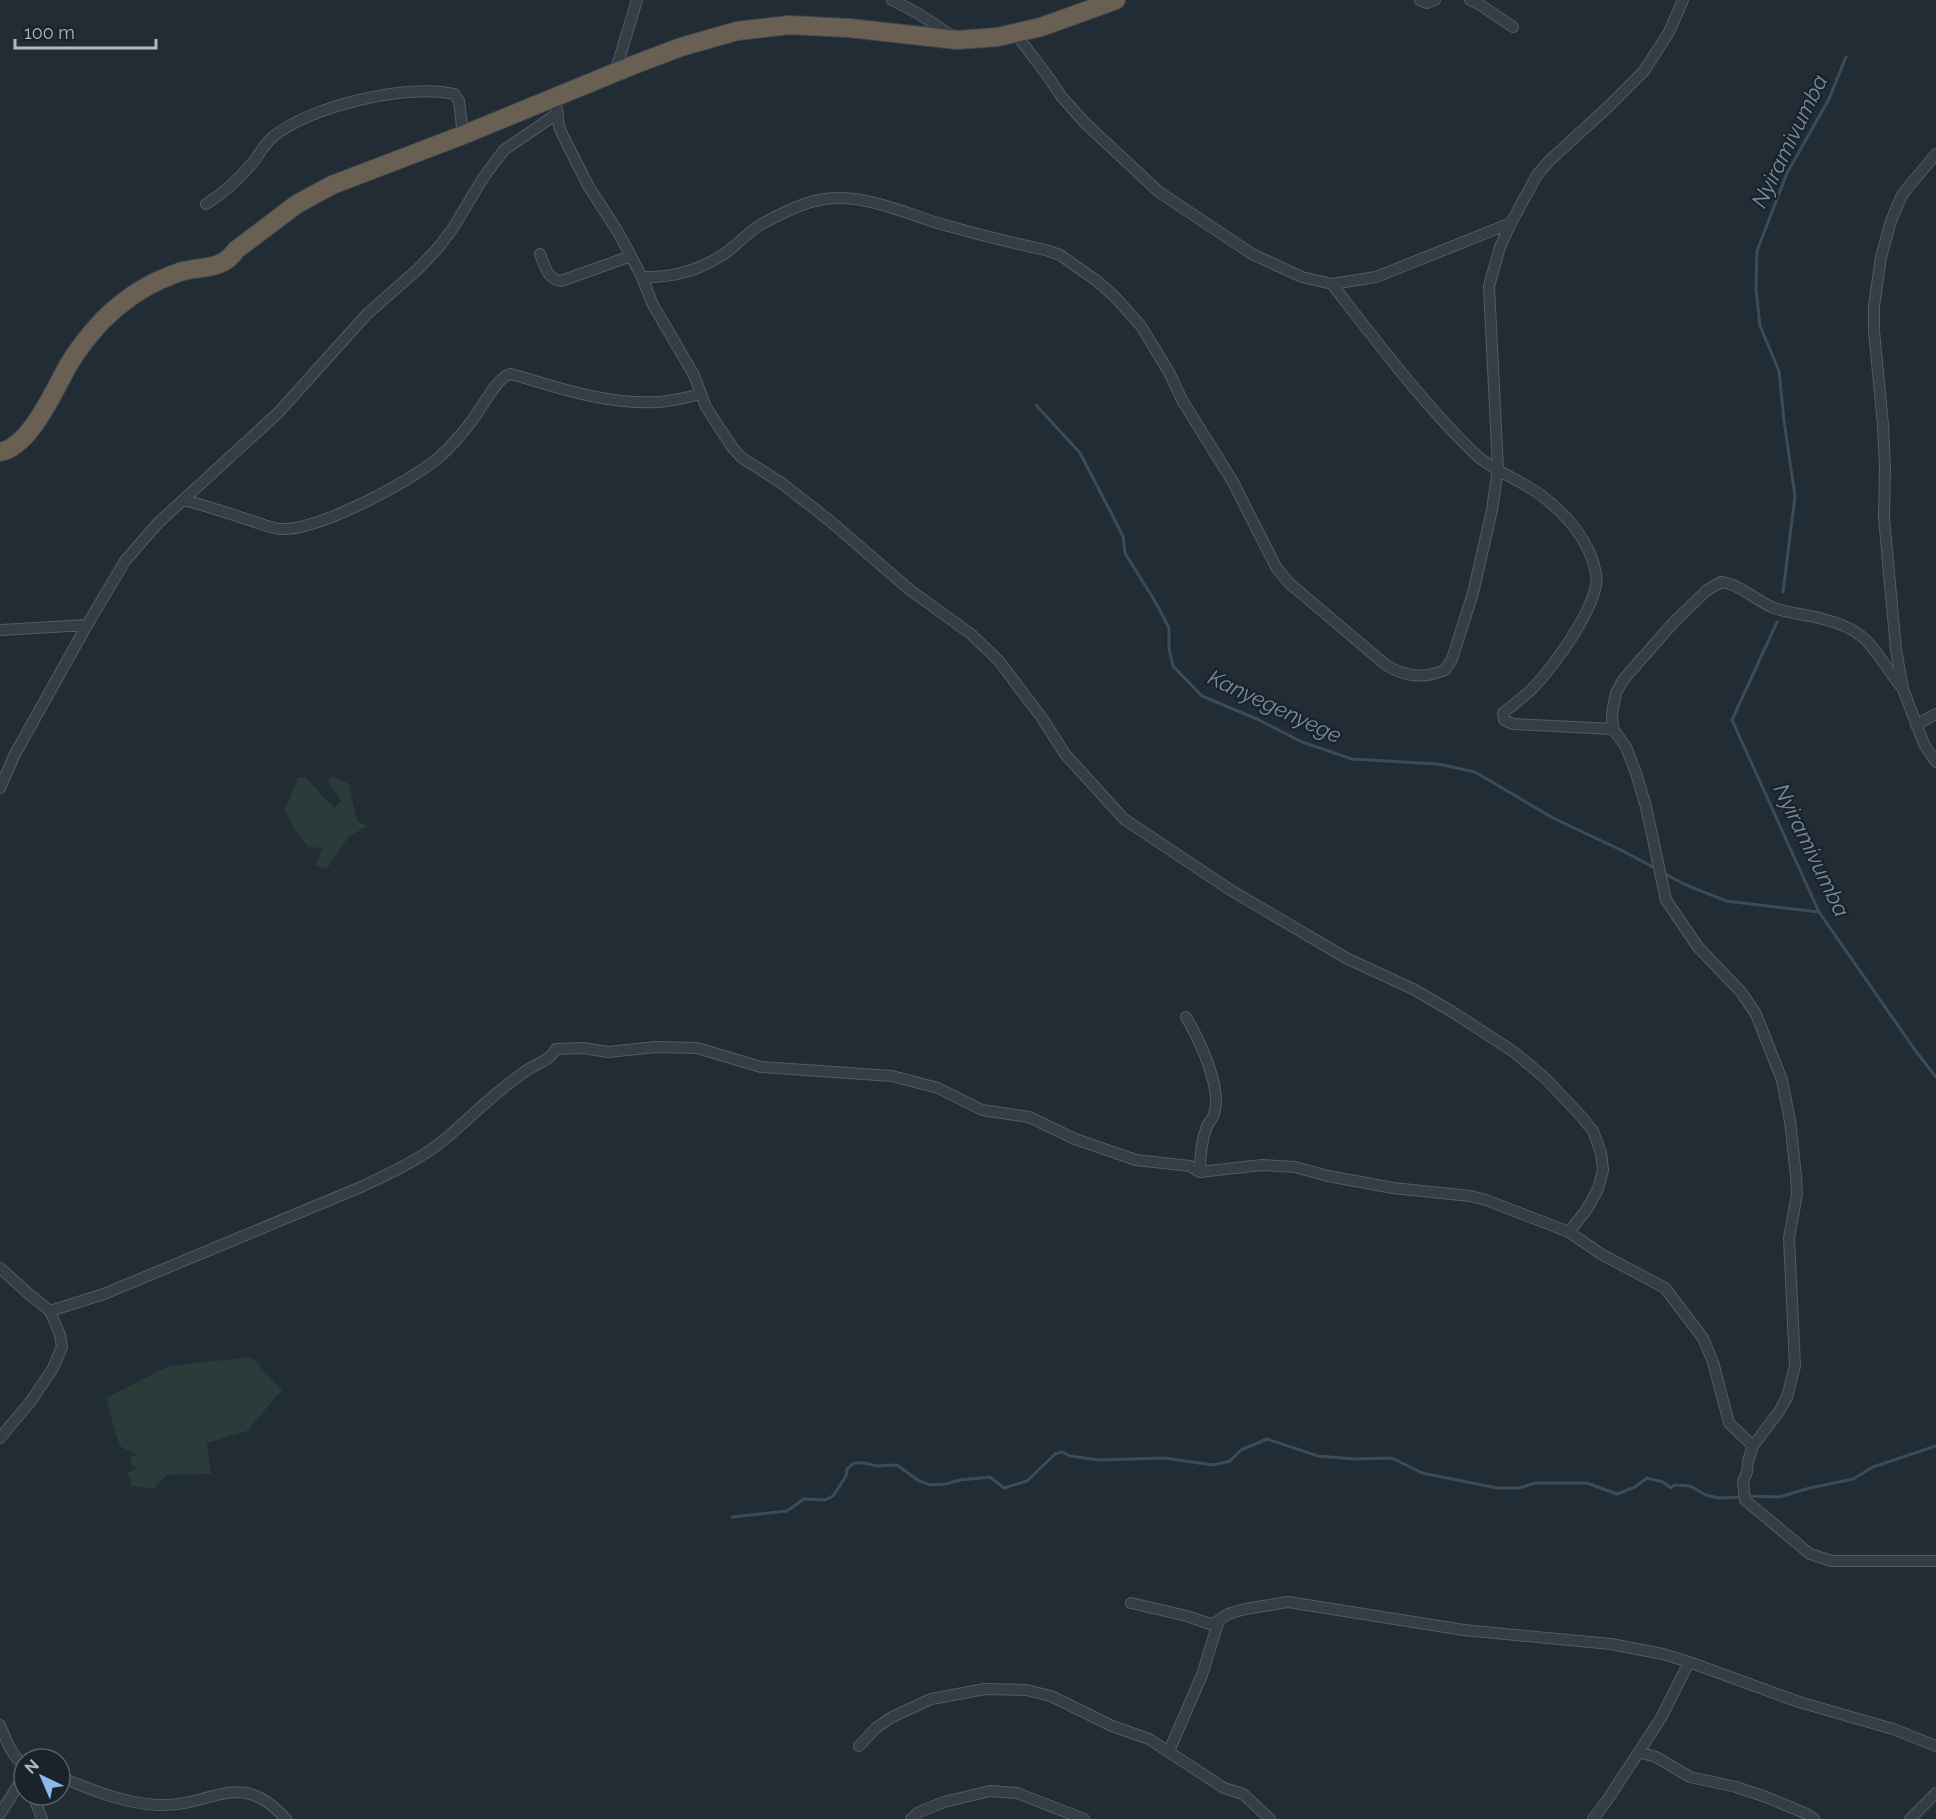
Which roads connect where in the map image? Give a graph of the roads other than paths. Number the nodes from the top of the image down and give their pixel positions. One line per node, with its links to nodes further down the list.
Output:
1 (637, 0): 11 (street)
2 (892, 0): 10 (street)
3 (1116, 0): 9 (highway)
4 (1420, 0): 5 (street)
5 (1435, 0)
6 (1470, 0): 8 (street)
7 (1683, 0): 16 (street)
8 (1513, 27)
9 (1016, 34): 10 (highway); 20 (street)
10 (957, 40): 11 (highway)
11 (615, 73): 12 (highway)
12 (556, 105): 13 (highway); 18 (street); 24 (street)
13 (463, 135): 15 (street); 22 (highway)
14 (1936, 154): 27 (street)
15 (206, 204)
16 (1511, 223): 20 (street); 23 (street)
17 (540, 254): 18 (street)
18 (631, 256): 19 (street)
19 (642, 277): 21 (street); 23 (street)
20 (1332, 284): 23 (street)
21 (700, 394): 24 (street); 35 (street)
22 (0, 452)
23 (1498, 469): 30 (street)
24 (184, 500): 25 (street)
25 (87, 625): 26 (street); 32 (street)
26 (0, 630)
27 (1903, 689): 29 (street); 30 (street)
28 (1936, 714): 29 (street)
29 (1916, 725): 31 (street)
30 (1613, 729): 39 (street)
31 (1936, 762)
32 (0, 788)
33 (1186, 1017): 34 (street)
34 (1200, 1172): 35 (street); 37 (street)
35 (1569, 1232): 39 (street)
36 (0, 1268): 37 (street)
37 (50, 1311): 38 (street)
38 (0, 1438)
39 (1753, 1446): 40 (street)
40 (1936, 1561)
41 (1131, 1603): 42 (street)
42 (1219, 1620): 43 (street); 48 (street)
43 (1689, 1662): 46 (street); 49 (street)
44 (0, 1725): 47 (street)
45 (859, 1746): 48 (street)
46 (1936, 1746)
47 (12, 1751)
48 (1169, 1751): 57 (street)
49 (1639, 1752): 58 (street); 59 (street)
50 (72, 1781): 54 (street)
51 (1936, 1793): 60 (street)
52 (12, 1794): 53 (street)
53 (0, 1814)
54 (286, 1819)
55 (911, 1819): 56 (street)
56 (1084, 1819)
57 (1270, 1819)
58 (1593, 1819)
59 (1814, 1819)
60 (1910, 1819)

